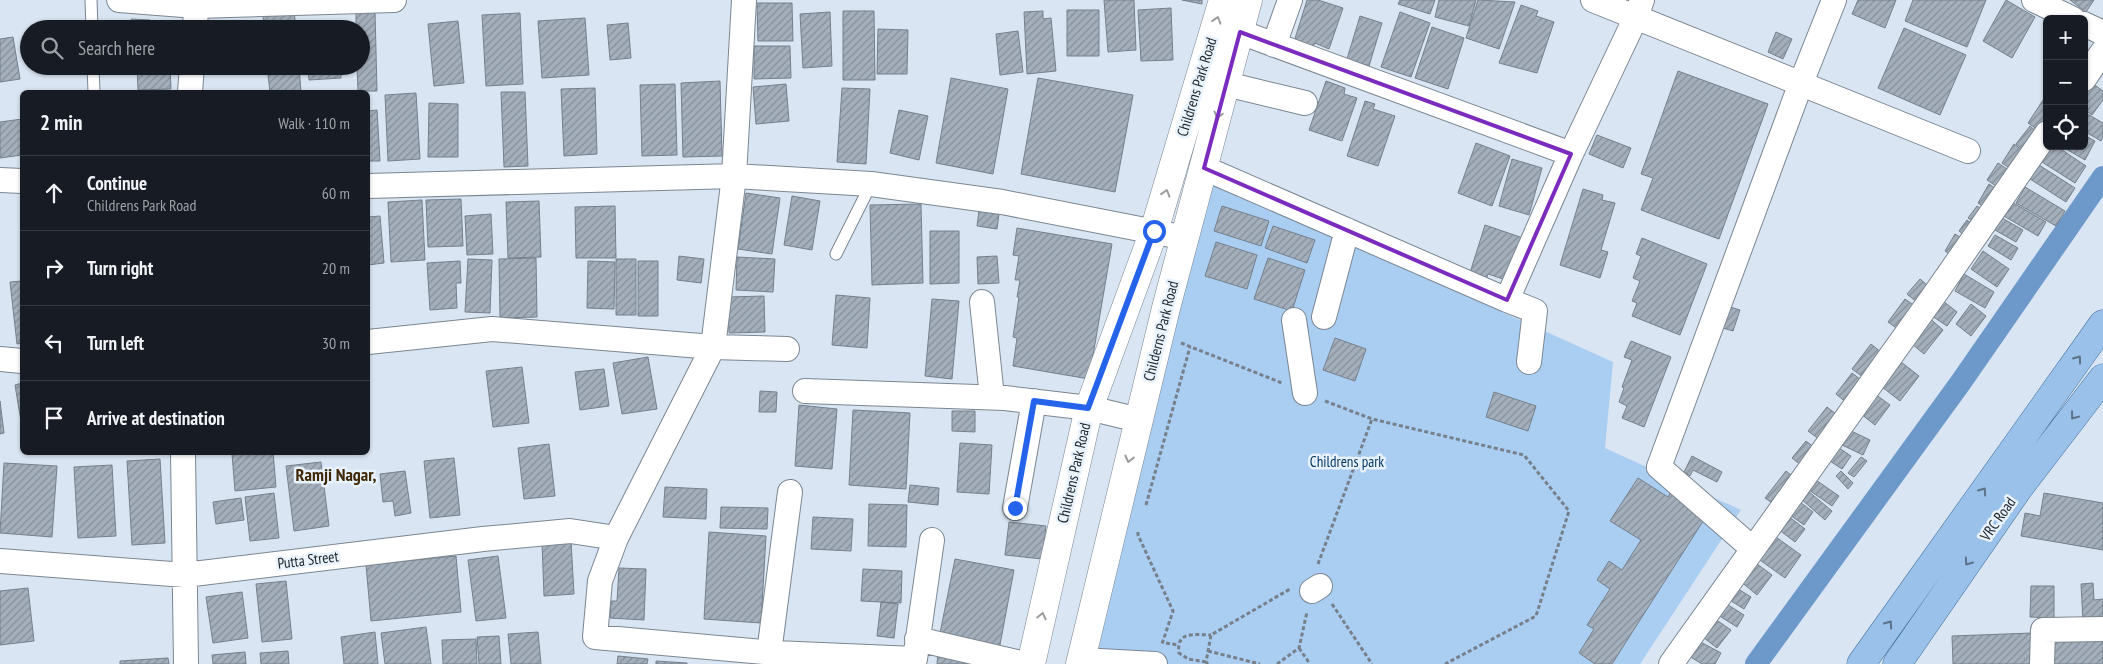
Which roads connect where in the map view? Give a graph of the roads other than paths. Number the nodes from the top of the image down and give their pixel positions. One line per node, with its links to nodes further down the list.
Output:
1 (91, 0): 15 (lane)
2 (118, 0): 14 (street)
3 (394, 0): 11 (street)
4 (744, 0): 33 (street)
5 (1223, 0): 39 (street, Childrens Park Road, one-way to 5)
6 (1248, 0): 17 (street, Childerns Park Road)
7 (1290, 0): 19 (street)
8 (1592, 0): 12 (street)
9 (1834, 0): 24 (street)
10 (2034, 0): 13 (street)
11 (346, 1): 14 (street)
12 (1639, 9): 24 (street); 31 (street)
13 (2065, 15)
14 (195, 18)
15 (92, 20)
16 (2088, 26): 18 (street)
17 (1240, 32): 19 (street); 25 (street, Childerns Park Road)
18 (2103, 34)
19 (1274, 45): 31 (street)
20 (2103, 52): 21 (street)
21 (2088, 73)
22 (93, 75): 26 (lane)
23 (191, 75): 27 (street)
24 (1801, 82): 30 (street); 65 (street)
25 (1226, 84): 28 (street); 32 (street, Childerns Park Road, one-way to 32)
26 (94, 90)
27 (190, 90)
28 (1305, 103)
29 (2043, 139): 65 (street)
30 (1968, 151)
31 (1571, 154): 42 (street)
32 (1204, 168): 38 (street); 40 (street, Childerns Park Road)
33 (734, 176): 36 (street); 37 (street); 48 (street)
34 (0, 180): 35 (street)
35 (20, 181)
36 (871, 184): 39 (street); 41 (lane)
37 (370, 186)
38 (1347, 230): 42 (street); 44 (street)
39 (1154, 231): 40 (street); 58 (street, Childrens Park Road)
40 (1186, 238): 59 (street, Childerns Park Road)
41 (836, 254)
42 (1507, 300): 52 (street)
43 (982, 302): 56 (street)
44 (1324, 317)
45 (1294, 320): 55 (street)
46 (2103, 324): 77 (main road, one-way to 46)
47 (370, 342): 48 (street)
48 (713, 347): 49 (street); 63 (street)
49 (787, 349)
50 (0, 359): 51 (street)
51 (20, 361)
52 (1529, 362)
53 (2103, 378): 78 (main road, VRC Road, one-way to 78)
54 (805, 391): 56 (street)
55 (1305, 393)
56 (992, 397): 57 (street)
57 (1034, 401): 58 (street); 62 (street)
58 (1088, 408): 59 (street); 75 (street, Childrens Park Road, one-way to 58)
59 (1139, 420): 72 (street, Childerns Park Road, one-way to 72)
60 (183, 455): 67 (street)
61 (790, 492): 70 (street)
62 (1015, 508)
63 (616, 538): 67 (street, Putta Street); 70 (street)
64 (932, 540): 71 (street)
65 (1752, 548): 76 (street)
66 (0, 561): 67 (street, Putta Street)
67 (185, 575): 73 (street)
68 (2103, 629): 79 (street)
69 (1159, 652): 72 (street)
70 (769, 653): 71 (street)
71 (915, 654): 74 (street)
72 (1080, 662)
73 (186, 664)
74 (1025, 664)
75 (1031, 664)
76 (1671, 664)
77 (1861, 664)
78 (1897, 664)
79 (2042, 664)

